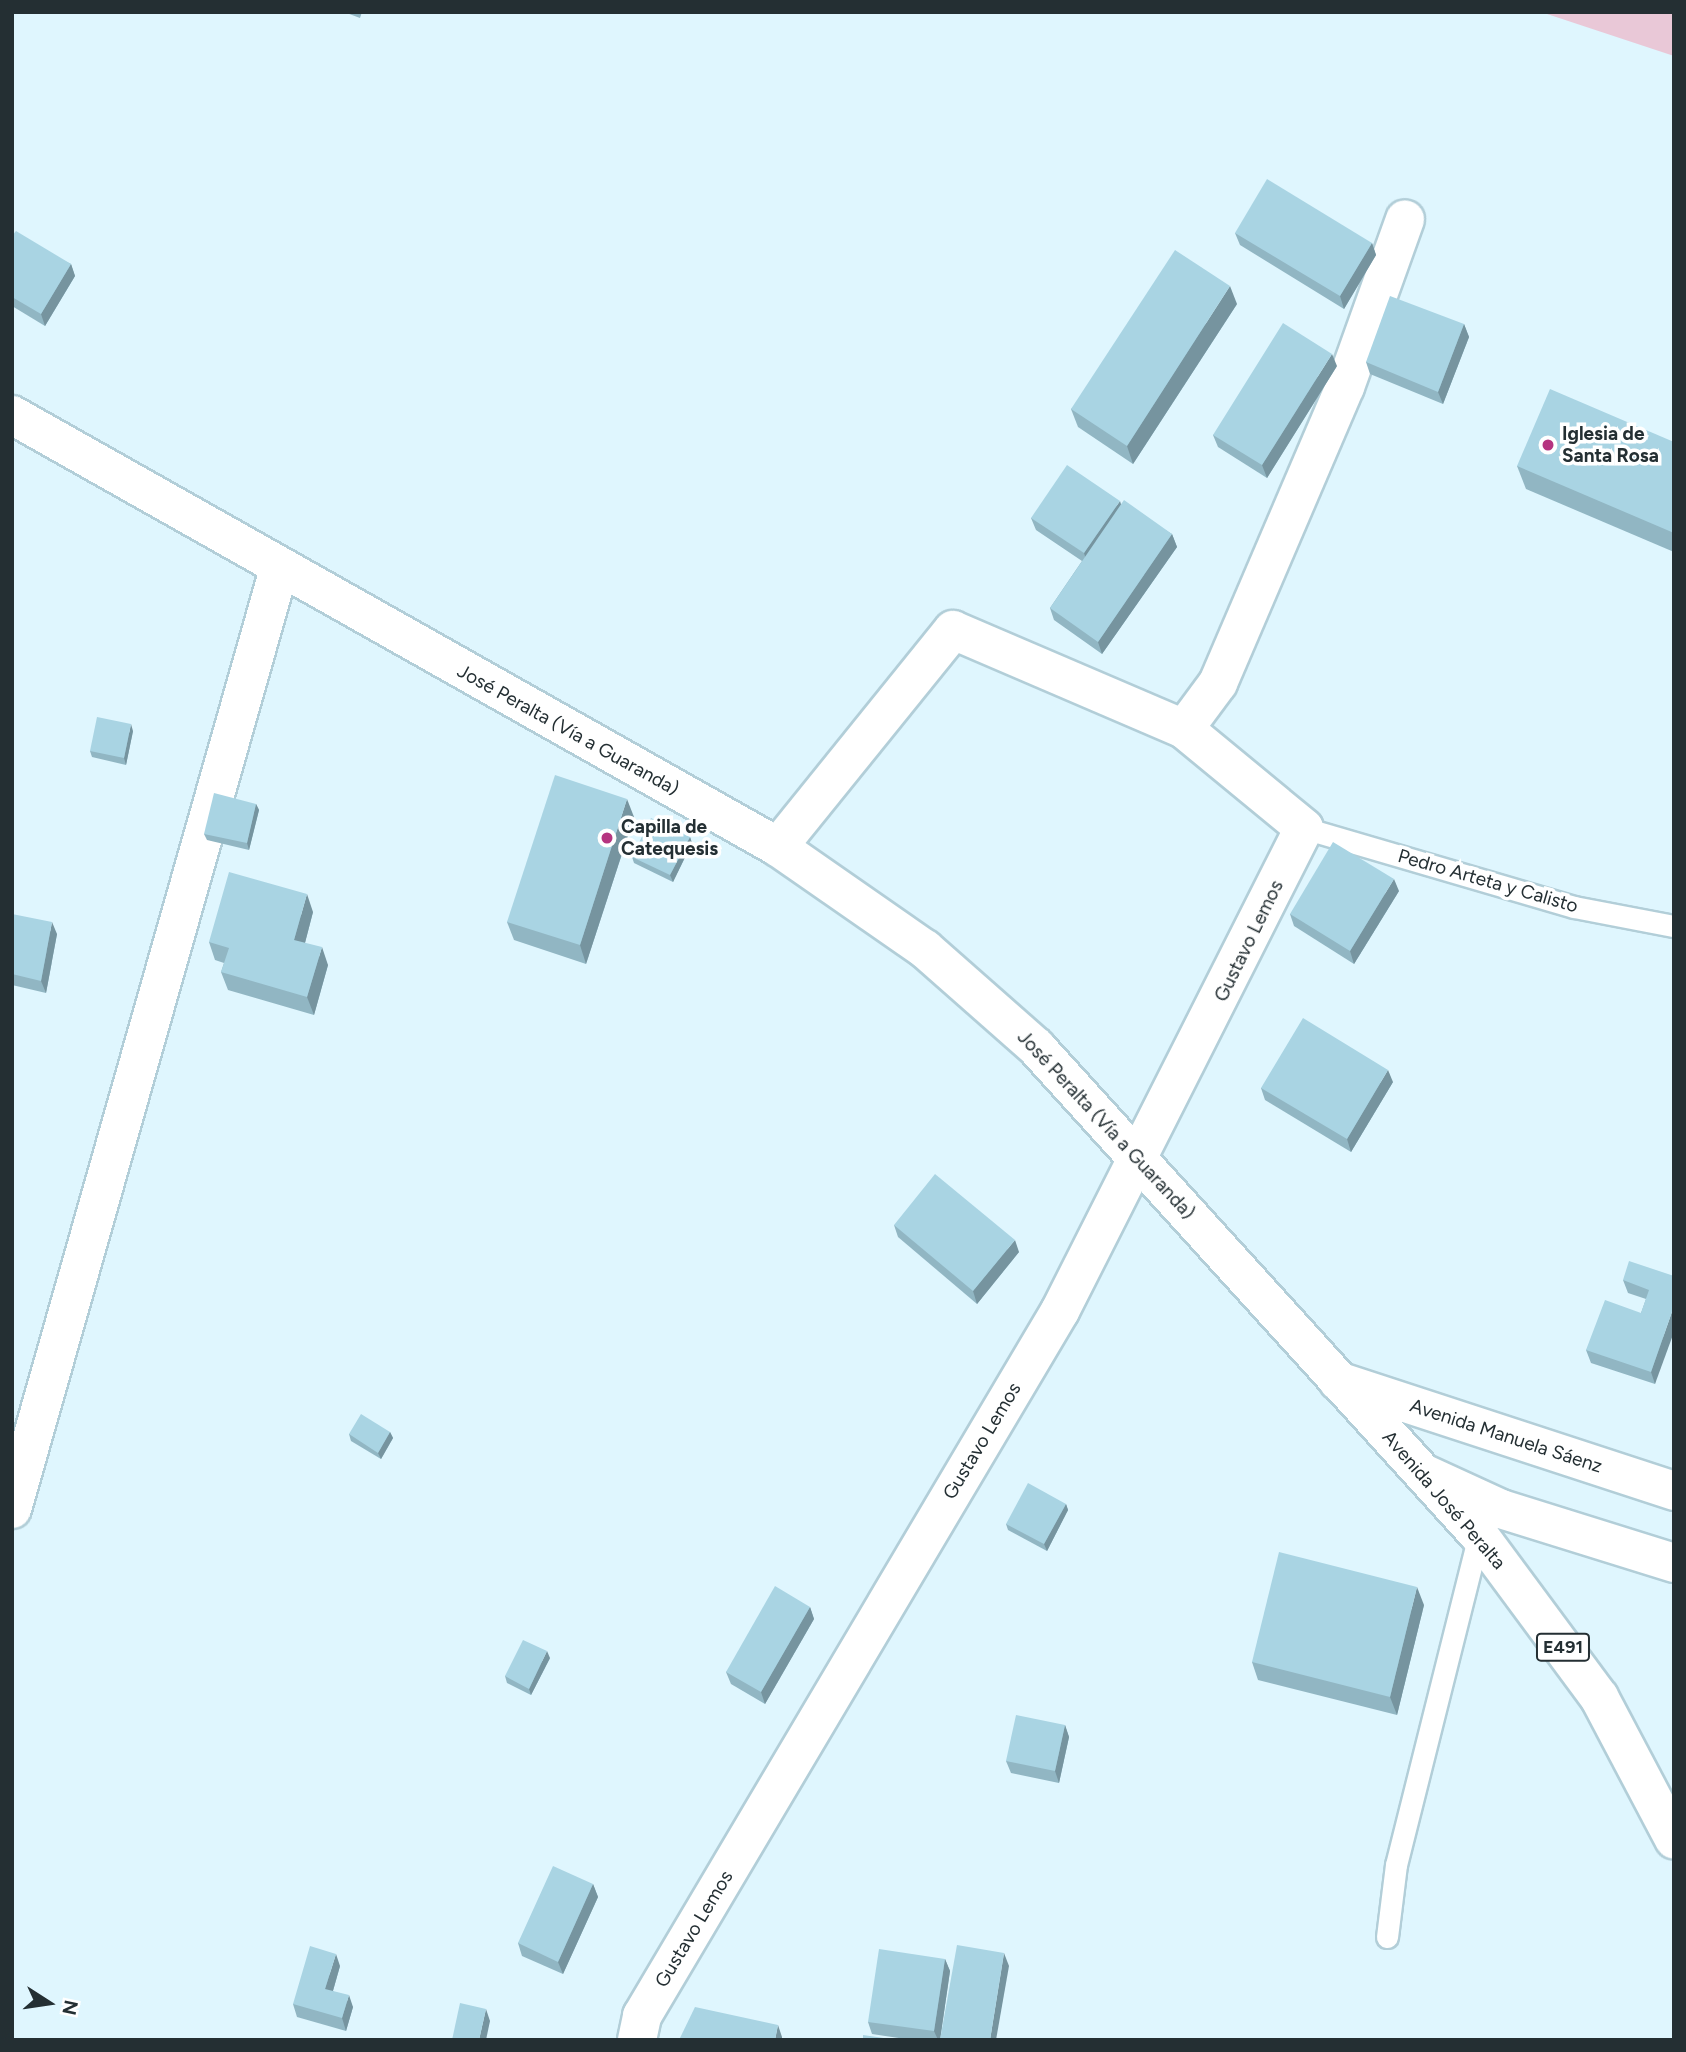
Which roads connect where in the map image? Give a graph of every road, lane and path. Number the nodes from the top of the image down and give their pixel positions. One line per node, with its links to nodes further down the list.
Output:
1 (1405, 219): 4 (main road)
2 (12, 415): 3 (main road, José Peralta (Vía a Guaranda) / E491)
3 (279, 569): 6 (main road, José Peralta (Vía a Guaranda) / E491); 12 (main road)
4 (1184, 729): 5 (main road); 6 (main road)
5 (1304, 828): 7 (lane, Pedro Arteta y Calisto); 8 (main road, Gustavo Lemos)
6 (778, 846): 8 (main road, José Peralta (Vía a Guaranda) / E491)
7 (1674, 926)
8 (1141, 1160): 9 (main road, José Peralta (Vía a Guaranda) / E491); 17 (main road, Gustavo Lemos)
9 (1338, 1381): 10 (main road, Avenida José Peralta / E491); 11 (main road, Avenida Manuela Sáenz)
10 (1425, 1474): 13 (main road, Avenida José Peralta / E491); 14 (main road)
11 (1674, 1491)
12 (12, 1509)
13 (1479, 1535): 15 (main road, Avenida José Peralta / E491); 16 (lane)
14 (1674, 1563)
15 (1674, 1839)
16 (1387, 1937)
17 (637, 2040)

